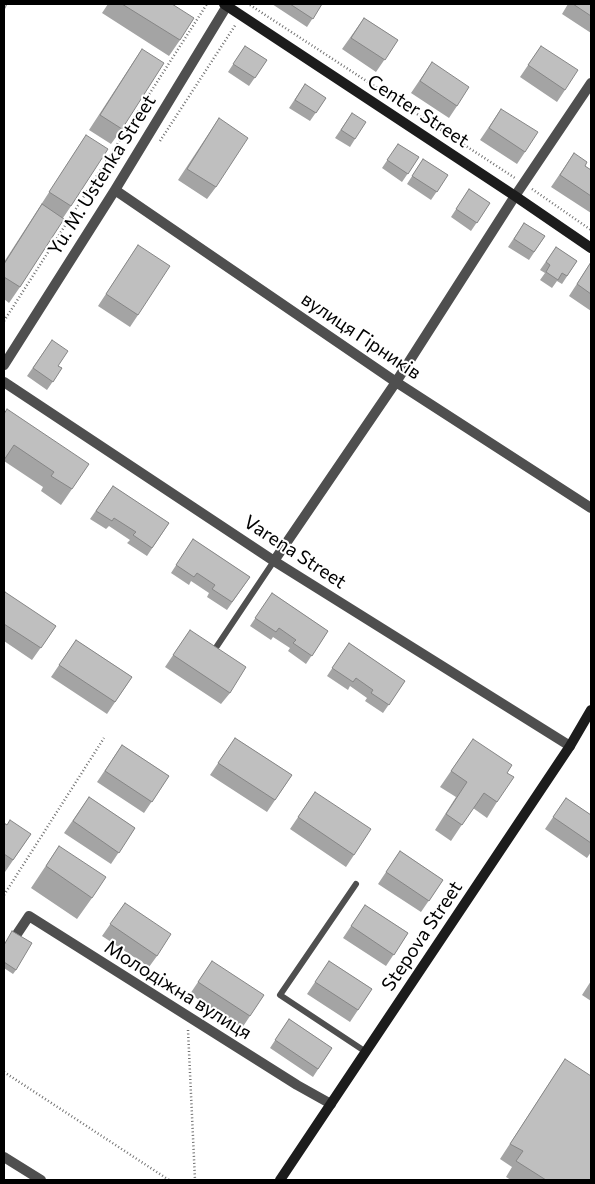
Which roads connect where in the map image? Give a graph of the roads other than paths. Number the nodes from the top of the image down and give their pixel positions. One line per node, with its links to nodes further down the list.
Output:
1 (227, 4): 3 (street, Yu. M. Ustenka Street); 4 (main road, Center Street)
2 (591, 83): 4 (street)
3 (115, 190): 6 (street, Yu. M. Ustenka Street); 8 (street, вулиця Гірників)
4 (515, 196): 5 (main road, Center Street); 8 (street)
5 (591, 248)
6 (4, 365)
7 (4, 382): 10 (street, Varena Street)
8 (396, 382): 9 (street, вулиця Гірників); 10 (street)
9 (591, 508)
10 (274, 561): 11 (lane); 13 (street, Varena Street)
11 (212, 654)
12 (591, 710): 13 (main road, Stepova Street)
13 (570, 746): 16 (main road, Stepova Street)
14 (356, 884): 16 (lane)
15 (15, 937): 17 (street, Молодіжна вулиця)
16 (366, 1052): 17 (main road, Stepova Street)
17 (331, 1104): 20 (main road, Stepova Street)
18 (4, 1157): 19 (street)
19 (41, 1180)
20 (280, 1180)

